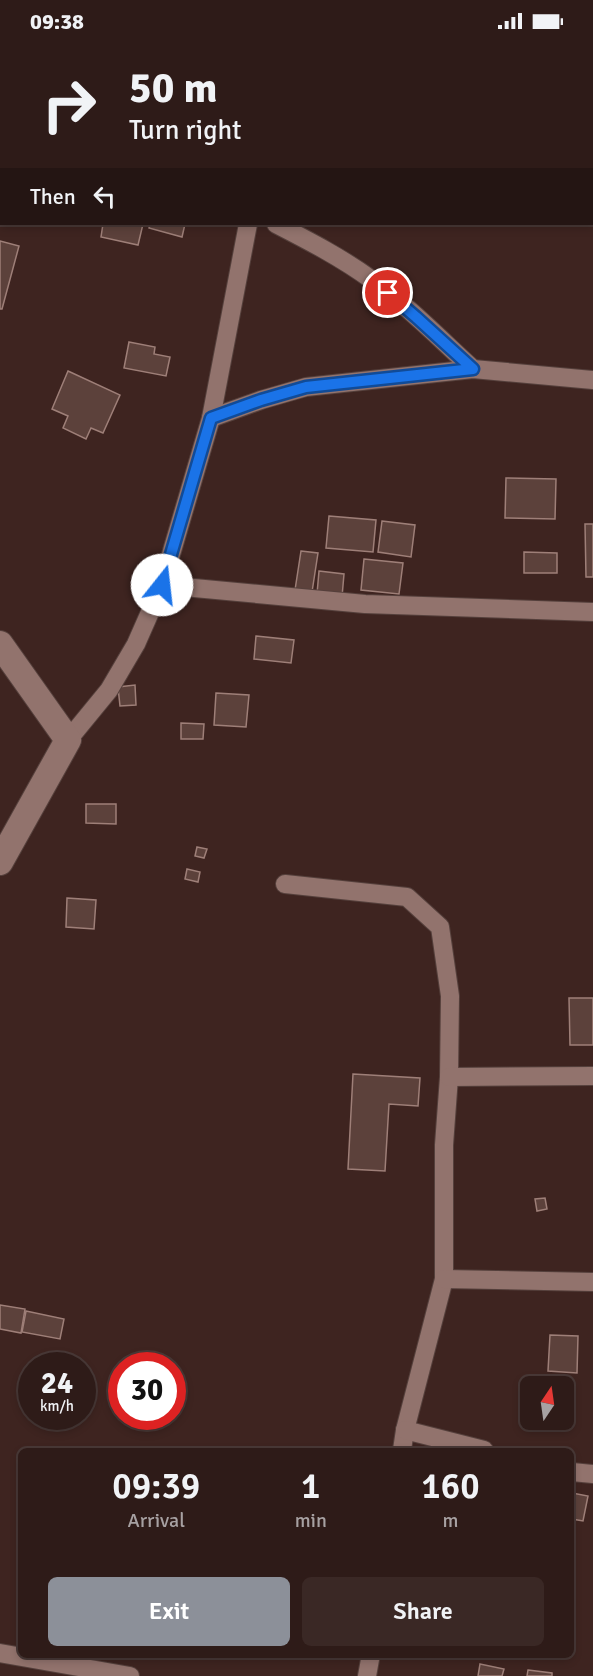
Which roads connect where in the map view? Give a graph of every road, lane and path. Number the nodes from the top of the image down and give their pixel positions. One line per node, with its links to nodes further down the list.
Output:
1 (248, 225): 5 (street)
2 (278, 225): 3 (street)
3 (473, 369): 4 (street); 5 (street)
4 (593, 380)
5 (211, 418): 6 (street)
6 (162, 585): 7 (street); 9 (street)
7 (593, 612)
8 (0, 644): 9 (main road)
9 (68, 740): 10 (main road)
10 (0, 862)
11 (285, 884): 13 (street)
12 (593, 1076): 13 (street)
13 (449, 1077): 14 (street)
14 (444, 1279): 15 (street); 16 (street)
15 (593, 1282)
16 (405, 1430): 17 (street); 18 (street)
17 (402, 1448)
18 (476, 1448)
19 (574, 1472): 20 (street)
20 (593, 1474)
21 (0, 1653): 22 (street)
22 (18, 1656)
23 (28, 1658): 25 (street)
24 (369, 1658): 26 (street)
25 (130, 1676)
26 (367, 1676)

